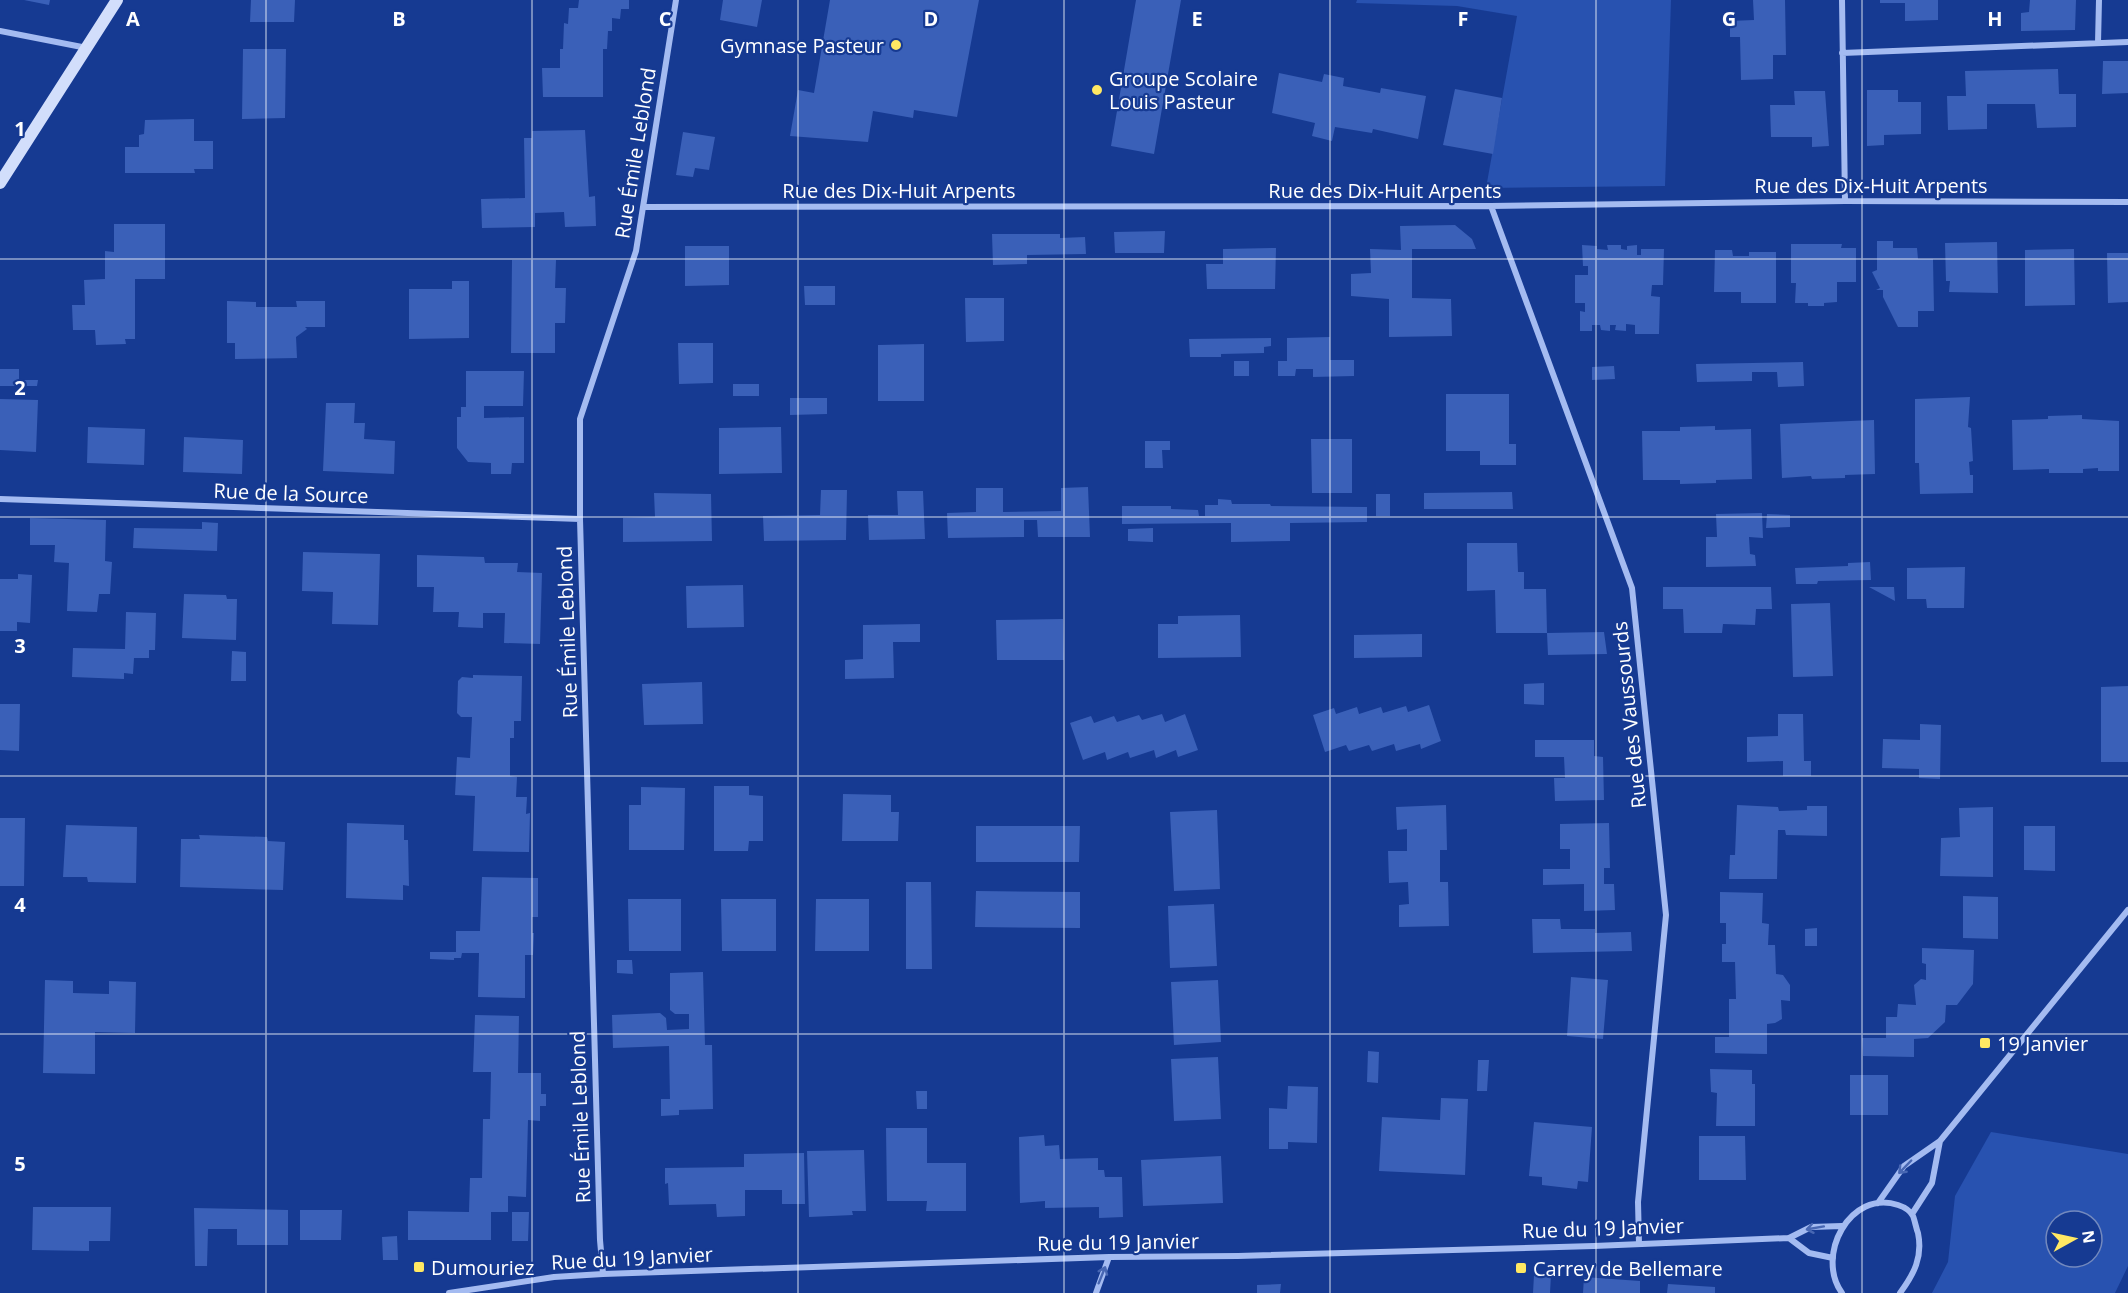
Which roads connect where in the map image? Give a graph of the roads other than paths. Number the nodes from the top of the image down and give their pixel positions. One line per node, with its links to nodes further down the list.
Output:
1 (117, 0): 8 (main road)
2 (676, 0): 14 (street, Rue Émile Leblond)
3 (1842, 0): 9 (street)
4 (2099, 0): 7 (street)
5 (0, 32): 8 (street)
6 (2128, 42): 7 (street)
7 (2098, 43): 9 (street)
8 (87, 48): 10 (main road)
9 (1842, 53): 11 (street)
10 (0, 183)
11 (1845, 201): 12 (street, Rue des Dix-Huit Arpents); 13 (street, Rue des Dix-Huit Arpents)
12 (2128, 202)
13 (1491, 206): 14 (street, Rue des Dix-Huit Arpents); 23 (street, Rue des Vaussourds)
14 (643, 207): 16 (street, Rue Émile Leblond)
15 (0, 499): 16 (street, Rue de la Source)
16 (580, 519): 26 (street, Rue Émile Leblond)
17 (2128, 910): 18 (street)
18 (1940, 1141): 19 (street, one-way to 19); 20 (street)
19 (1878, 1203): 20 (street); 21 (street)
20 (1912, 1214): 30 (street)
21 (1842, 1226): 22 (street, Rue du 19 Janvier, one-way to 22); 25 (street)
22 (1789, 1238): 23 (street, Rue du 19 Janvier); 25 (street)
23 (1639, 1244): 24 (street, Rue du 19 Janvier)
24 (1109, 1257): 26 (street, Rue du 19 Janvier); 28 (street, one-way to 24)
25 (1833, 1258): 29 (street)
26 (603, 1274): 27 (street, Rue du 19 Janvier)
27 (449, 1293)
28 (1096, 1293)
29 (1842, 1293)
30 (1900, 1293)

